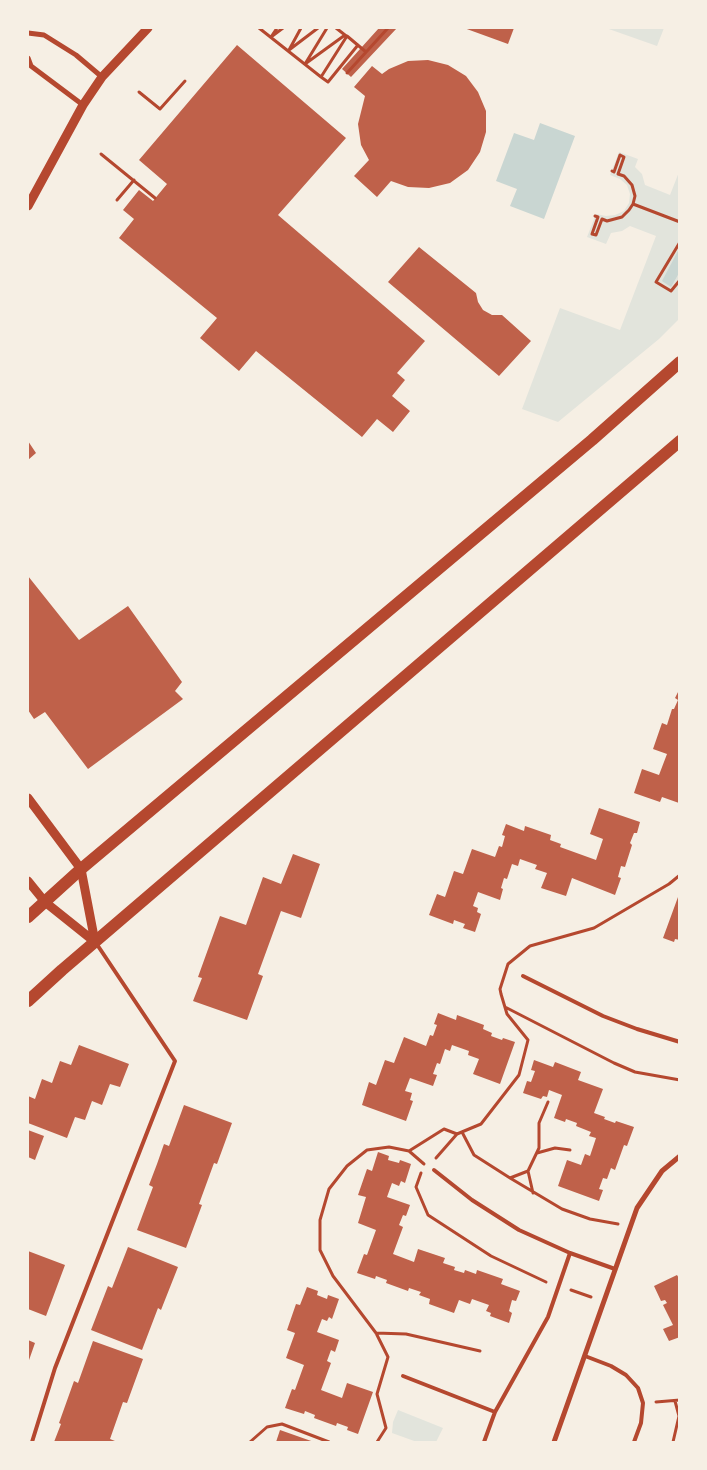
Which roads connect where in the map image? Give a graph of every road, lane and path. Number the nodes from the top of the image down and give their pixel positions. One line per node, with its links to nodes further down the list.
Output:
1 (148, 28): 19 (street)
2 (259, 28): 12 (path)
3 (277, 28): 12 (path)
4 (283, 28): 12 (path)
5 (301, 28): 14 (path)
6 (318, 28): 14 (path)
7 (326, 28): 17 (path)
8 (336, 28): 11 (path)
9 (388, 28): 15 (path)
10 (28, 33): 19 (street)
11 (346, 35): 13 (path); 17 (path); 20 (path)
12 (272, 37): 14 (path)
13 (358, 45): 15 (path); 20 (path)
14 (289, 50): 17 (path)
15 (366, 52): 18 (path)
16 (28, 58): 23 (street)
17 (305, 64): 20 (path)
18 (347, 73)
19 (102, 77): 23 (street)
20 (322, 77)
21 (185, 80): 22 (path)
22 (139, 92)
23 (82, 105): 30 (street)
24 (101, 154): 26 (path)
25 (612, 171): 29 (path)
26 (134, 180): 27 (path); 28 (path)
27 (155, 198)
28 (117, 200)
29 (633, 204): 31 (path); 32 (path)
30 (28, 206)
31 (595, 216)
32 (680, 222)
33 (680, 242): 34 (path)
34 (680, 280)
35 (680, 362): 38 (main road)
36 (680, 441): 43 (main road)
37 (28, 798): 38 (street)
38 (81, 869): 41 (main road); 43 (street)
39 (680, 875): 46 (path)
40 (28, 881): 41 (street)
41 (45, 902): 42 (main road); 43 (street)
42 (28, 918)
43 (95, 942): 45 (main road); 73 (lane)
44 (523, 976): 47 (lane)
45 (28, 1001)
46 (505, 1006): 48 (path); 50 (path)
47 (680, 1042)
48 (680, 1080)
49 (548, 1102): 53 (path)
50 (462, 1132): 51 (path); 59 (path)
51 (457, 1134): 55 (path); 66 (path)
52 (570, 1150): 53 (path)
53 (537, 1153): 58 (path)
54 (680, 1156): 63 (street)
55 (433, 1160)
56 (427, 1167): 64 (path)
57 (434, 1170): 62 (lane)
58 (528, 1171): 59 (path); 60 (path)
59 (510, 1178): 60 (path)
60 (533, 1193): 61 (path)
61 (618, 1224)
62 (570, 1254): 63 (lane); 64 (lane)
63 (615, 1269): 68 (street)
64 (559, 1286): 65 (path); 72 (lane)
65 (592, 1297)
66 (376, 1333): 67 (path); 76 (path)
67 (480, 1351)
68 (585, 1356): 71 (lane); 78 (street)
69 (403, 1376): 72 (lane)
70 (677, 1401): 71 (path); 80 (path)
71 (643, 1404): 79 (lane)
72 (496, 1412): 77 (lane)
73 (32, 1442)
74 (250, 1442): 75 (path)
75 (329, 1442)
76 (377, 1442)
77 (484, 1442)
78 (554, 1442)
79 (634, 1442)
80 (673, 1442)

